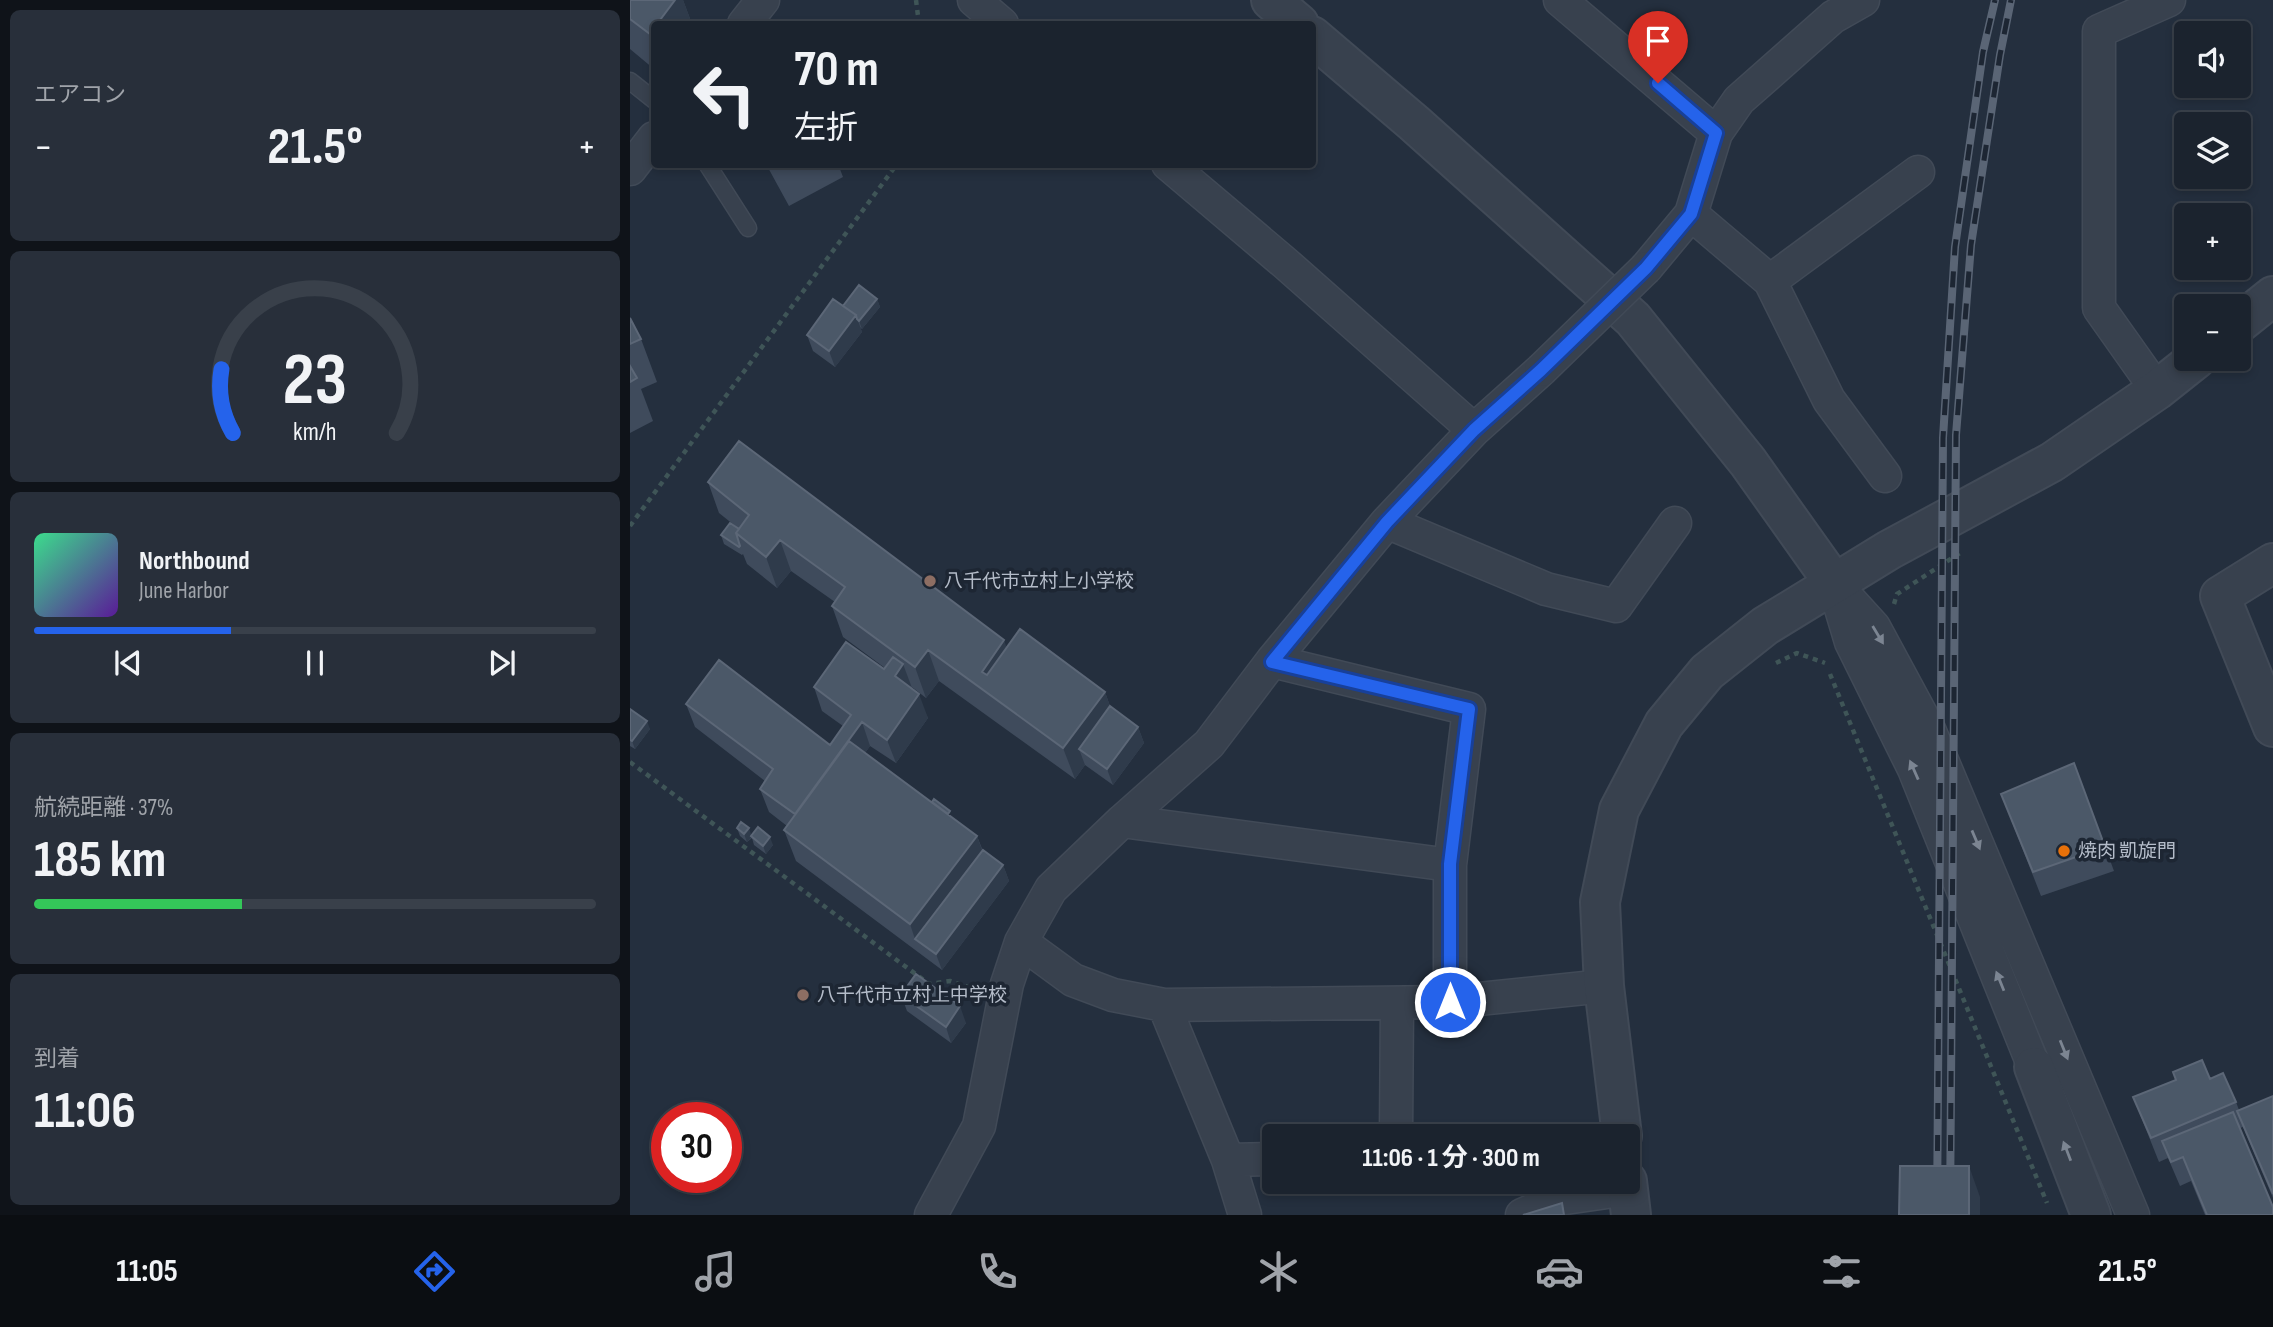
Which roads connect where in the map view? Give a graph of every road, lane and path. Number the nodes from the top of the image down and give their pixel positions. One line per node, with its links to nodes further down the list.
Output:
1 (763, 0): 9 (street)
2 (916, 0): 10 (path)
3 (974, 0): 11 (street)
4 (1271, 0): 12 (street)
5 (1560, 0): 16 (street)
6 (1863, 0): 8 (street)
7 (2169, 0): 29 (street)
8 (1829, 8): 16 (street)
9 (746, 21)
10 (919, 21)
11 (998, 21)
12 (1296, 21)
13 (1316, 39): 37 (street)
14 (630, 81): 15 (lane)
15 (651, 98)
16 (1716, 133): 23 (street)
17 (651, 142): 21 (street)
18 (709, 168): 24 (lane)
19 (894, 168): 34 (path)
20 (1173, 168): 30 (street)
21 (630, 169)
22 (1918, 172): 25 (street)
23 (1691, 214): 25 (street); 30 (street, bridge)
24 (748, 228)
25 (1770, 281): 31 (street)
26 (2273, 296): 27 (street)
27 (2251, 314)
28 (2181, 371): 29 (street)
29 (2157, 390): 37 (street)
30 (1474, 430): 32 (street)
31 (1885, 476)
32 (1387, 522): 33 (street); 39 (street)
33 (1675, 523)
34 (630, 526)
35 (1965, 550): 38 (path)
36 (2273, 563): 41 (street)
37 (1834, 583): 46 (street); 51 (street, one-way to 37); 62 (street, one-way to 62)
38 (1891, 616)
39 (1272, 662): 43 (street); 44 (street)
40 (1774, 664): 60 (path)
41 (2273, 727)
42 (630, 762): 47 (path)
43 (1122, 821): 44 (street); 45 (street)
44 (1450, 864): 48 (street)
45 (1021, 942): 47 (street); 50 (street)
46 (1604, 986): 48 (street); 53 (street)
47 (1004, 999): 57 (street)
48 (1450, 1002): 49 (street)
49 (1398, 1004): 50 (street); 52 (street)
50 (1164, 1005): 55 (street)
51 (2034, 1067): 61 (street, one-way to 51)
52 (1396, 1124)
53 (1621, 1124)
54 (1262, 1159): 55 (street)
55 (1228, 1160): 58 (street)
56 (1628, 1195): 59 (street)
57 (931, 1215)
58 (1245, 1215)
59 (1522, 1215)
60 (2052, 1215)
61 (2091, 1215)
62 (2133, 1215)

